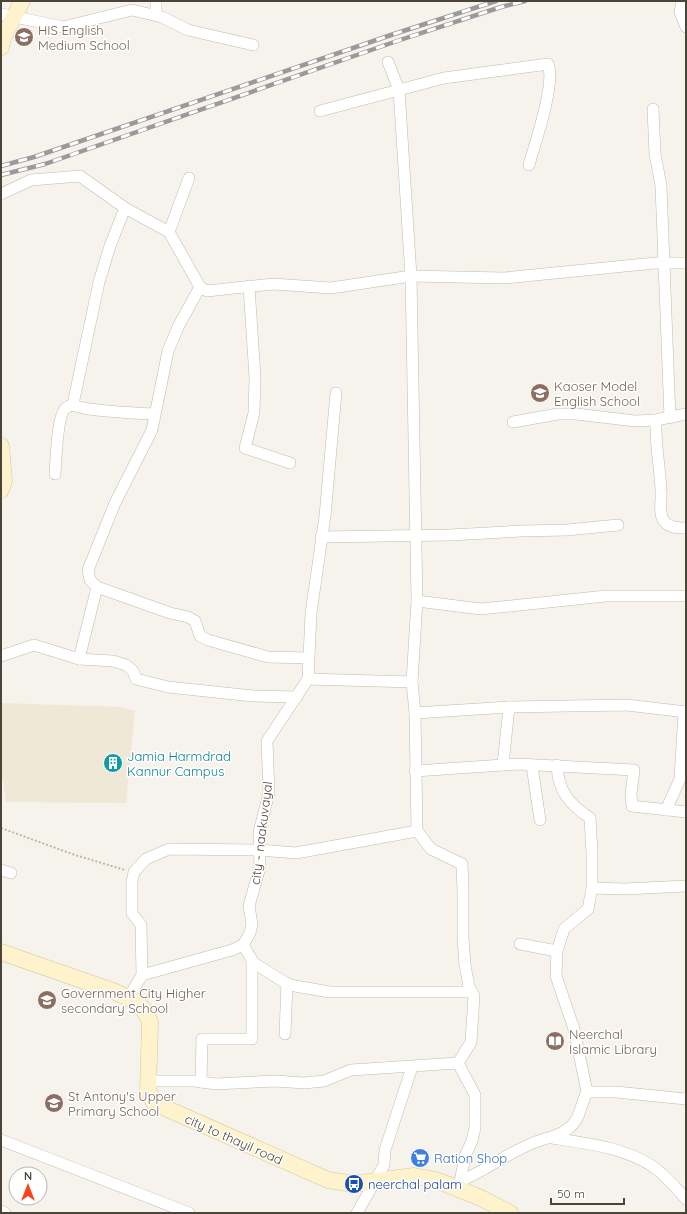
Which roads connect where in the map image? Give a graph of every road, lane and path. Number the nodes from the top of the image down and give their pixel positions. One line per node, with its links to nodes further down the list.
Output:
1 (22, 1): 4 (main road)
2 (156, 1): 5 (street)
3 (682, 1): 6 (street)
4 (7, 15): 5 (street); 8 (main road)
5 (156, 15): 7 (street)
6 (686, 27)
7 (253, 45)
8 (1, 47)
9 (388, 62): 10 (street)
10 (399, 90): 12 (street); 13 (street); 20 (street)
11 (653, 109): 18 (street)
12 (320, 111)
13 (529, 165)
14 (189, 178): 17 (street)
15 (1, 194): 16 (street)
16 (125, 208): 17 (street); 24 (street)
17 (169, 232): 22 (street)
18 (663, 263): 19 (street); 20 (street); 27 (street)
19 (686, 263)
20 (411, 276): 21 (street); 36 (street)
21 (249, 286): 22 (street); 31 (street)
22 (200, 287): 25 (street)
23 (336, 393): 37 (street)
24 (73, 404): 25 (street); 32 (street)
25 (154, 414): 38 (street)
26 (686, 414): 27 (street)
27 (670, 418): 28 (street)
28 (656, 420): 29 (street); 35 (street)
29 (513, 422)
30 (1, 446): 33 (main road)
31 (290, 463)
32 (55, 474)
33 (1, 490)
34 (618, 525): 36 (street)
35 (686, 528)
36 (416, 536): 37 (street); 40 (street)
37 (321, 537): 42 (street)
38 (97, 587): 42 (street); 43 (street)
39 (686, 596): 40 (street)
40 (417, 601): 45 (street)
41 (1, 656): 43 (street)
42 (308, 658): 44 (street)
43 (79, 659): 46 (street)
44 (308, 678): 45 (street); 46 (street, city - naakuvayal)
45 (412, 682): 49 (street)
46 (296, 696): 59 (street, city - naakuvayal)
47 (509, 707): 48 (street); 49 (street); 50 (street)
48 (685, 712): 54 (street)
49 (415, 713): 53 (street)
50 (503, 765): 52 (street); 53 (street)
51 (557, 765): 52 (street); 54 (street); 62 (street)
52 (532, 766): 56 (street)
53 (415, 771): 58 (street)
54 (666, 810): 55 (street)
55 (686, 812)
56 (540, 820)
57 (1, 828): 60 (path)
58 (417, 831): 59 (street); 70 (street)
59 (259, 850): 60 (street); 64 (street, city - naakuvayal)
60 (134, 872): 68 (street)
61 (686, 886): 62 (street)
62 (592, 888): 65 (street)
63 (520, 944): 65 (street)
64 (243, 945): 67 (street); 68 (street)
65 (557, 951): 77 (street)
66 (1, 952): 71 (main road, city to thayil road)
67 (252, 962): 69 (street); 76 (street)
68 (142, 975): 71 (street)
69 (287, 983): 70 (street); 72 (street)
70 (472, 992): 73 (street)
71 (129, 997): 75 (main road, city to thayil road)
72 (285, 1034)
73 (458, 1063): 74 (street); 82 (street)
74 (412, 1067): 76 (street); 81 (street)
75 (148, 1081): 76 (street); 81 (main road, city to thayil road)
76 (201, 1082)
77 (587, 1092): 78 (street); 79 (street)
78 (686, 1099)
79 (551, 1138): 82 (street); 83 (street)
80 (1, 1140): 86 (street)
81 (376, 1181): 82 (main road, city to thayil road); 87 (street)
82 (460, 1185): 88 (main road, city to thayil road)
83 (686, 1199)
84 (1, 1211): 85 (street)
85 (5, 1213)
86 (189, 1213)
87 (357, 1213)
88 (510, 1213)

